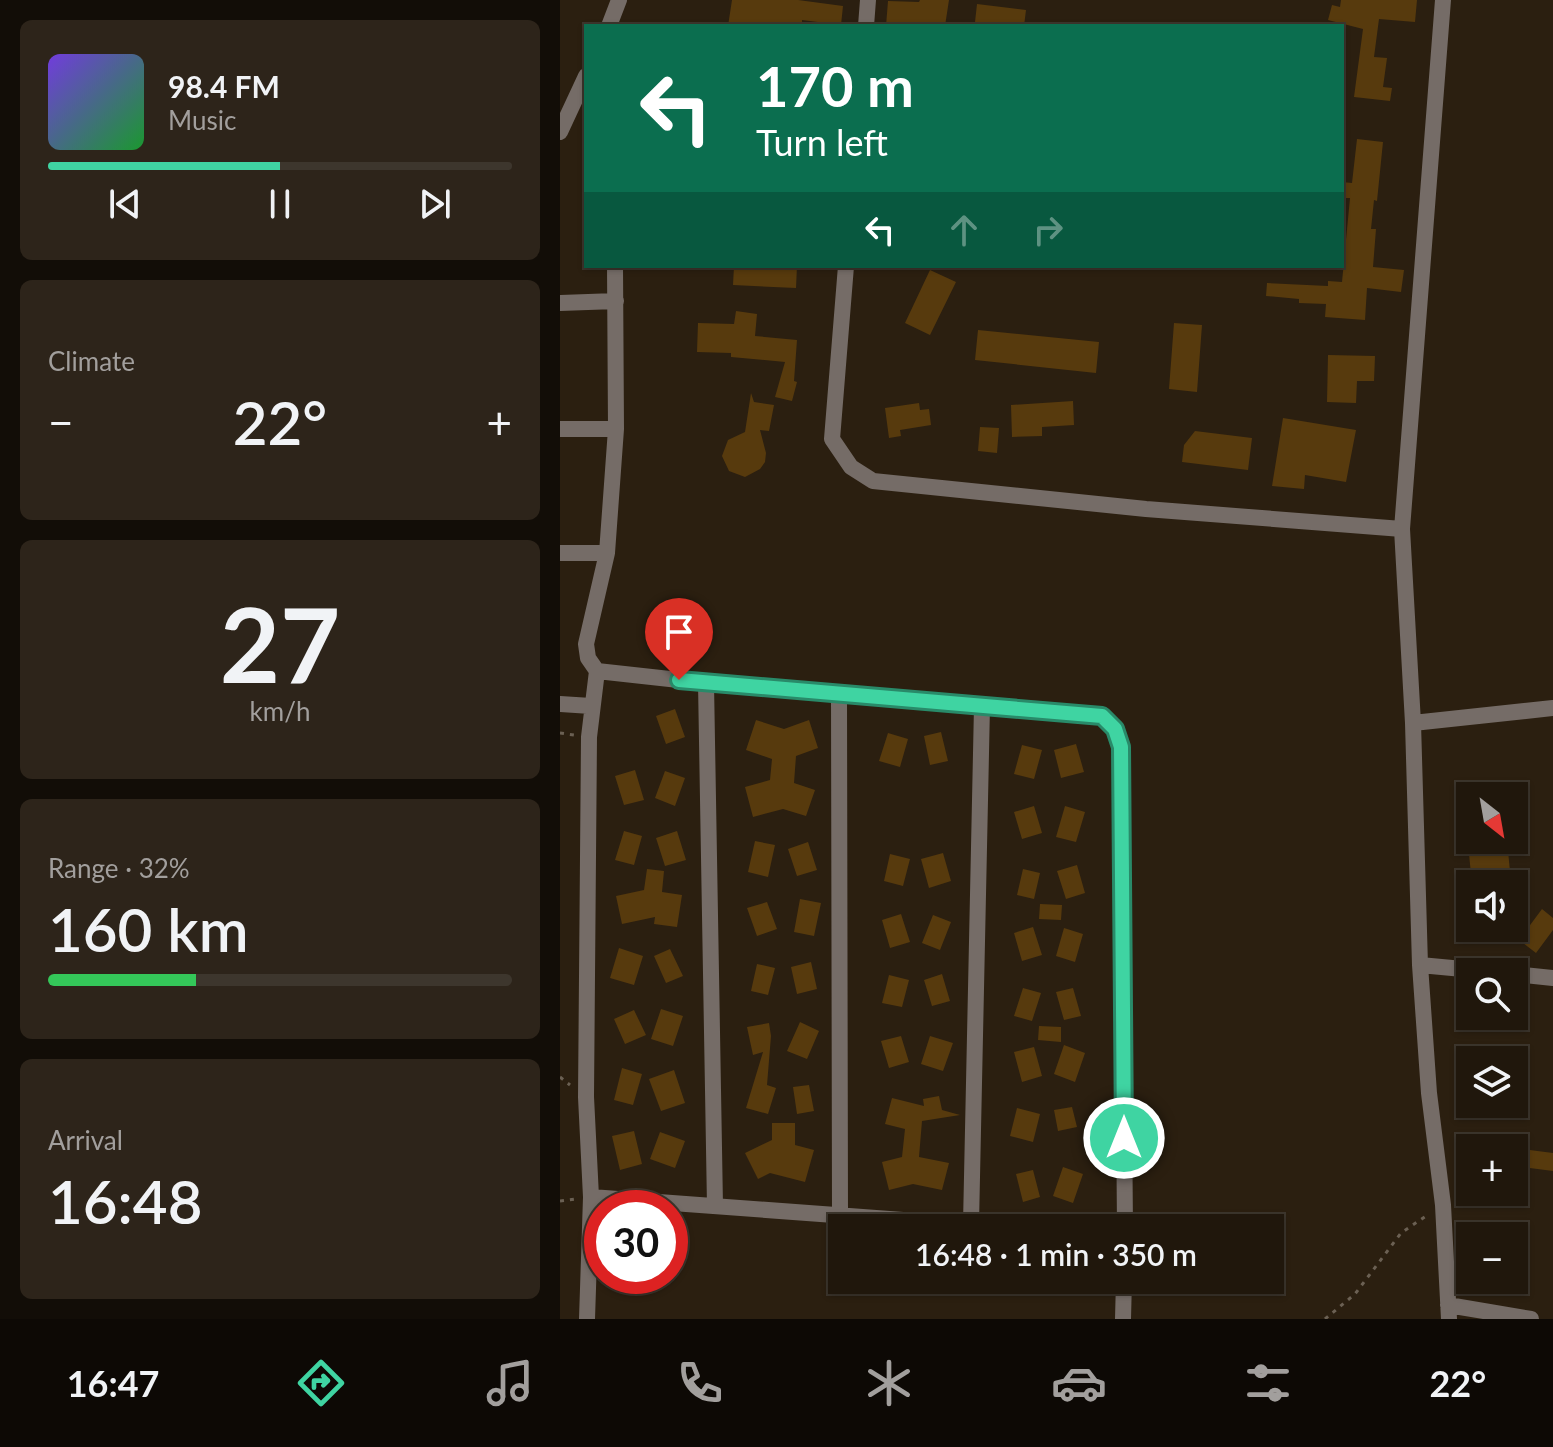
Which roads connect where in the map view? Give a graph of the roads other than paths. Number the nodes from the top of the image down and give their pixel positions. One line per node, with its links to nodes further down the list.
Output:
1 (619, 0): 4 (street)
2 (868, 0): 5 (street)
3 (1443, 0): 14 (street)
4 (610, 24)
5 (866, 24)
6 (584, 80): 7 (street)
7 (560, 132)
8 (615, 268): 10 (street)
9 (846, 268): 14 (street)
10 (616, 301): 11 (street); 13 (street)
11 (560, 303)
12 (560, 429): 13 (street)
13 (616, 429): 16 (street)
14 (1402, 529): 24 (street)
15 (560, 553): 16 (street)
16 (607, 553): 17 (street)
17 (597, 671): 18 (street); 21 (street)
18 (706, 683): 19 (street); 31 (street)
19 (839, 694): 22 (street); 33 (street)
20 (560, 704): 21 (street)
21 (591, 706): 29 (street)
22 (982, 706): 34 (street); 35 (street)
23 (1553, 708): 24 (street)
24 (1413, 723): 25 (street)
25 (1420, 965): 26 (street); 38 (street)
26 (1456, 968)
27 (1528, 975): 28 (street)
28 (1553, 978)
29 (591, 1190)
30 (688, 1204): 31 (street)
31 (715, 1206): 32 (street)
32 (828, 1214)
33 (840, 1214)
34 (971, 1214)
35 (1125, 1214)
36 (588, 1294): 39 (street)
37 (1124, 1294): 40 (street)
38 (1448, 1312): 41 (street)
39 (587, 1319)
40 (1123, 1319)
41 (1531, 1319)

